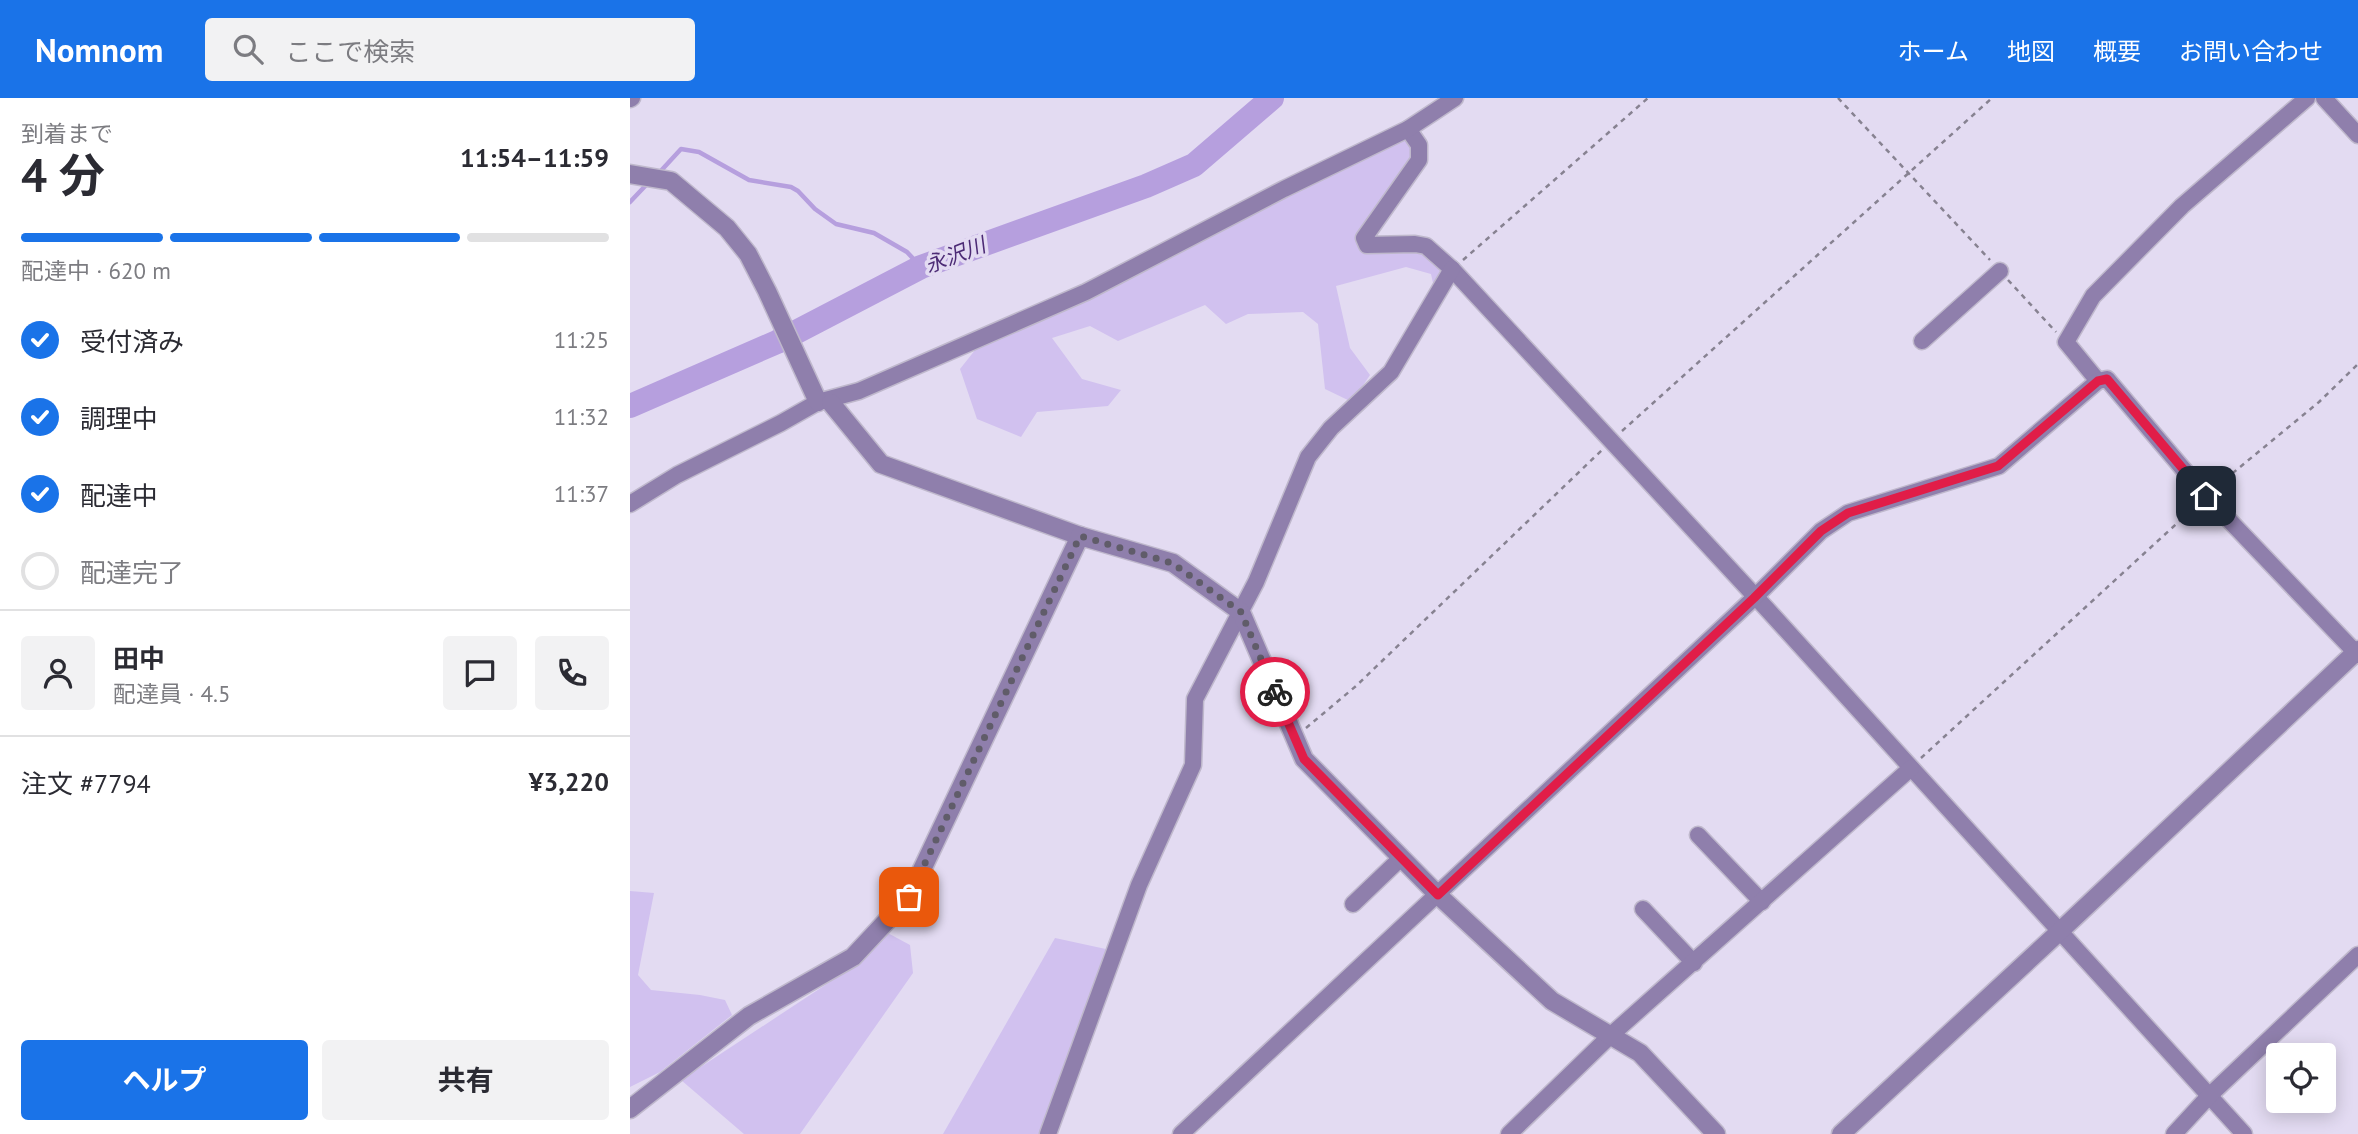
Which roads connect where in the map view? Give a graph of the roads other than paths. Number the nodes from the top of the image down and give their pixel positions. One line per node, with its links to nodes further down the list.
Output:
1 (1455, 98): 4 (street)
2 (2307, 98): 10 (street)
3 (2324, 98): 5 (street)
4 (1408, 129): 7 (street); 11 (street)
5 (2358, 135)
6 (630, 174): 11 (street)
7 (1452, 269): 14 (street); 15 (street)
8 (2000, 271): 9 (street)
9 (1922, 341)
10 (2098, 381): 14 (street); 16 (street)
11 (824, 402): 12 (street); 13 (street)
12 (630, 504)
13 (1080, 536): 15 (street); 29 (street)
14 (1754, 598): 17 (street); 20 (street)
15 (1241, 612): 19 (street); 30 (street)
16 (2357, 652): 24 (street)
17 (1911, 768): 21 (street); 24 (street)
18 (1699, 835): 21 (street)
19 (1401, 858): 20 (street); 22 (street)
20 (1438, 895): 27 (street); 31 (street)
21 (1762, 902): 26 (street)
22 (1353, 904)
23 (1643, 909): 26 (street)
24 (2059, 932): 28 (street); 34 (street)
25 (2358, 955): 28 (street)
26 (1693, 963): 27 (street)
27 (1611, 1035): 32 (street); 33 (street)
28 (2209, 1096): 35 (street); 36 (street)
29 (630, 1109)
30 (1048, 1134)
31 (1181, 1134)
32 (1509, 1134)
33 (1716, 1134)
34 (1841, 1134)
35 (2174, 1134)
36 (2244, 1134)

